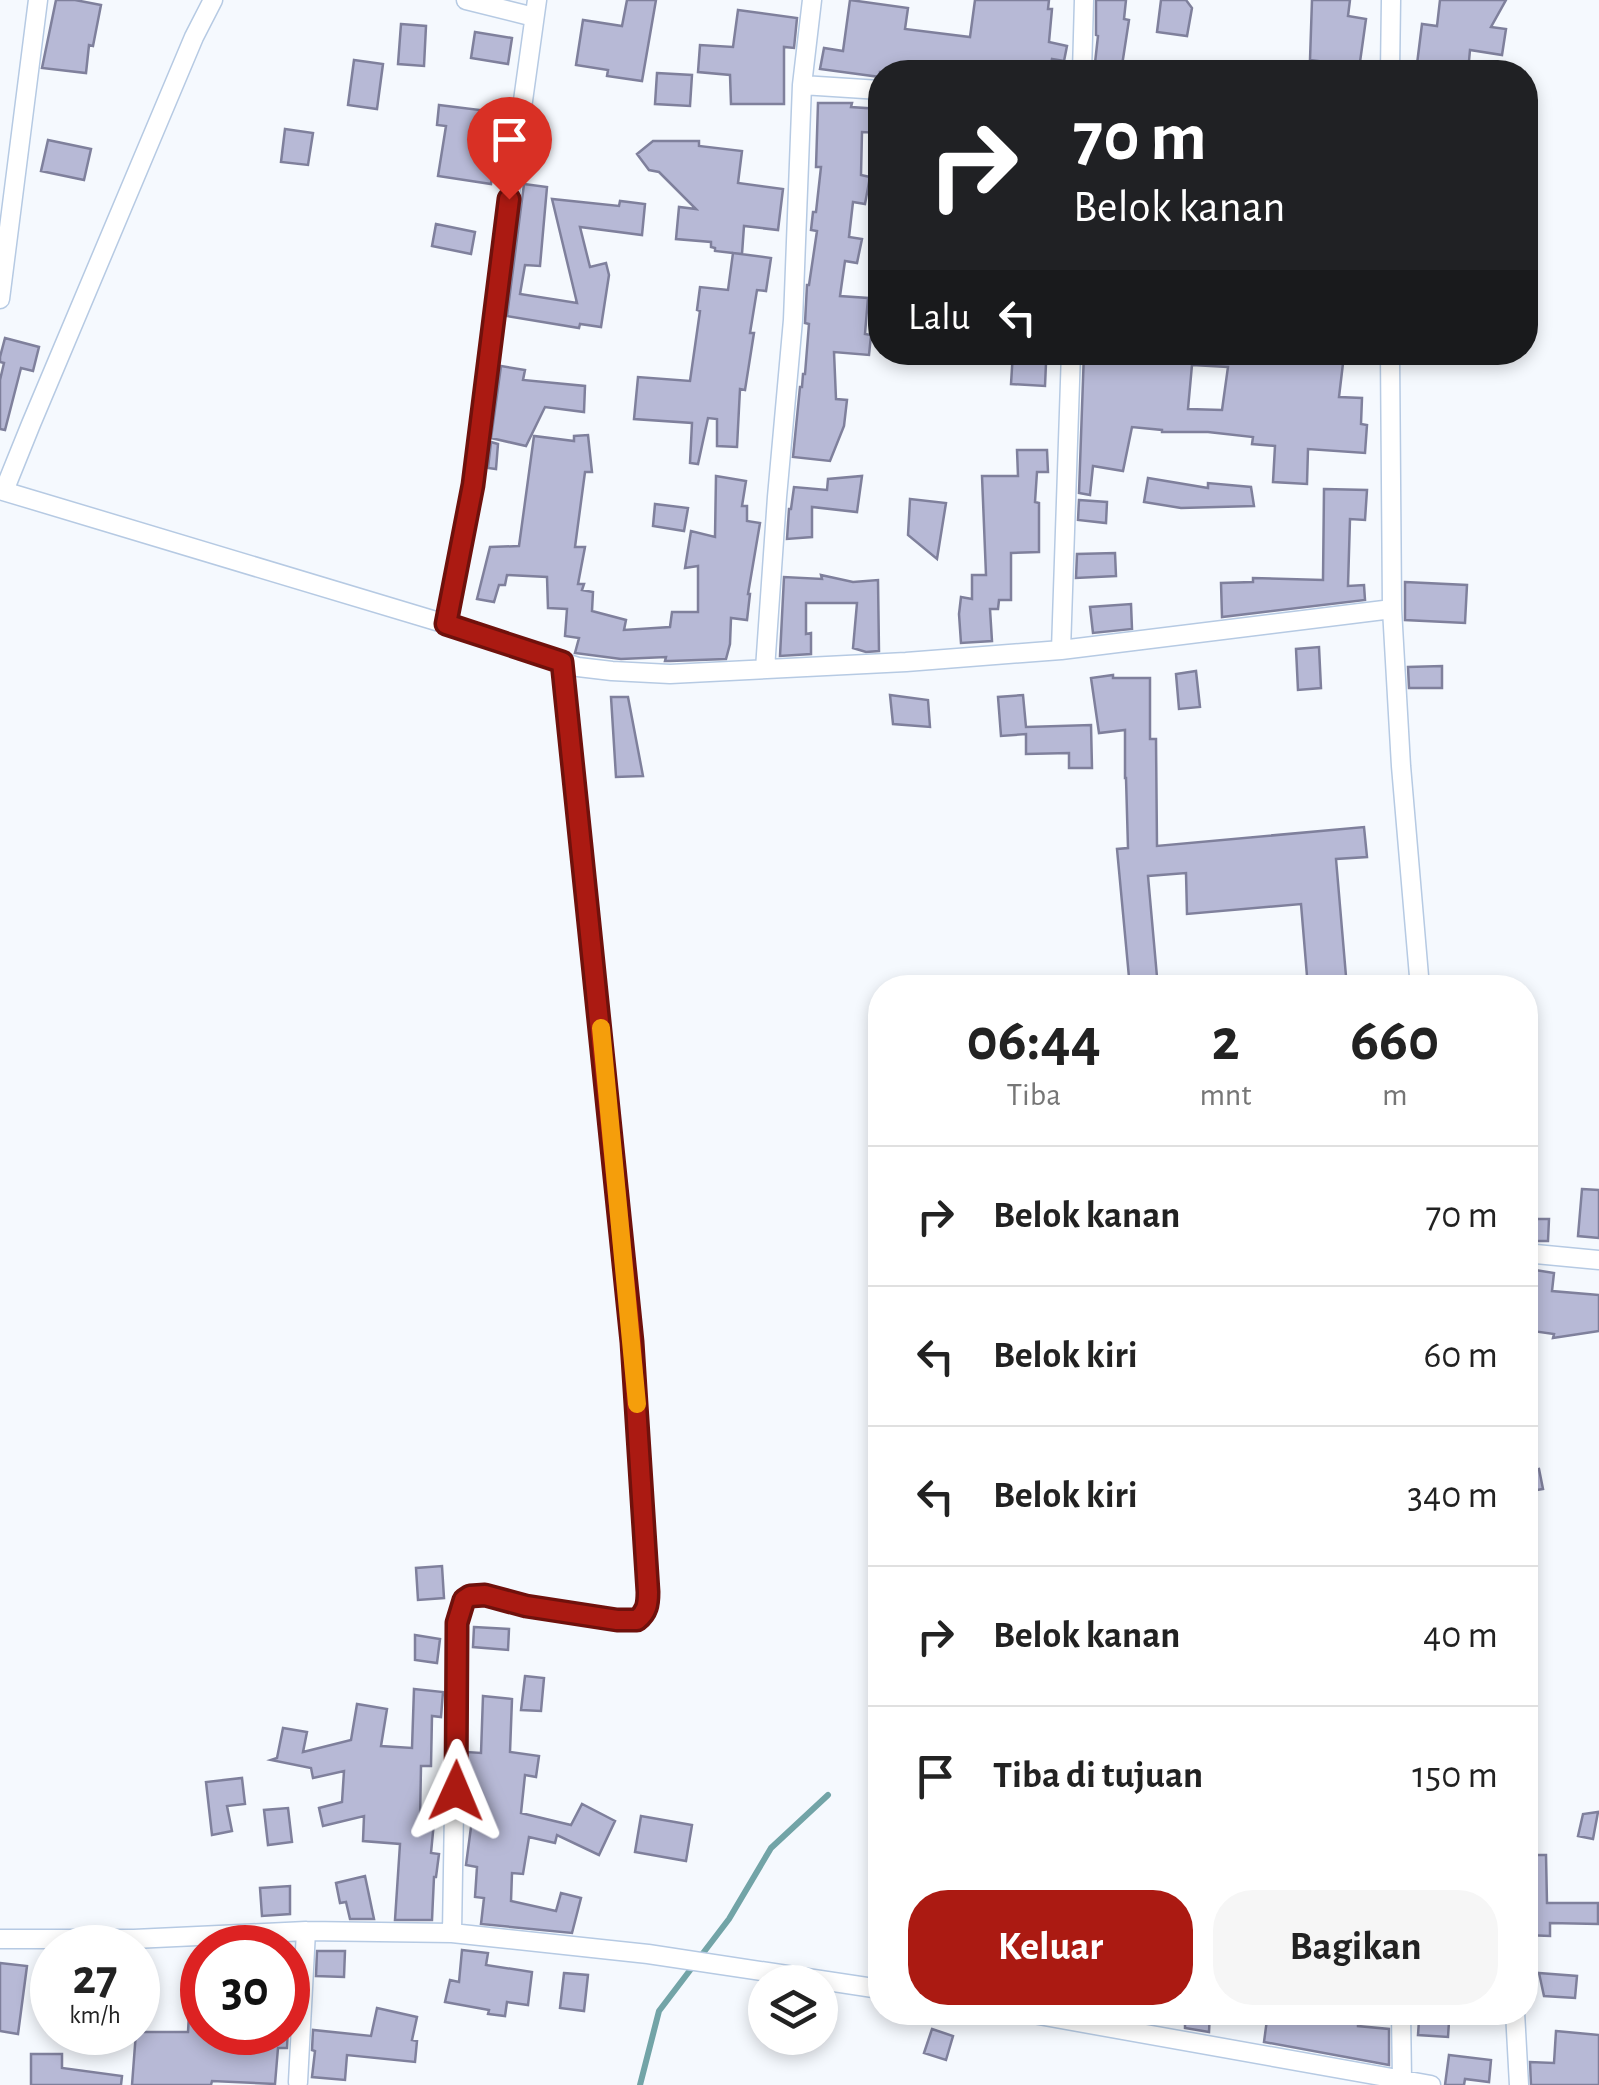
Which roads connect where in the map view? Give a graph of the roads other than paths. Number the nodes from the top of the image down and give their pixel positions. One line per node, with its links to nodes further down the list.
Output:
1 (38, 0): 12 (street)
2 (213, 0): 15 (street)
3 (466, 0): 7 (street)
4 (812, 0): 10 (street)
5 (1084, 0): 8 (street)
6 (1391, 0): 9 (street)
7 (536, 8): 17 (street)
8 (1082, 60)
9 (1390, 60)
10 (802, 85): 11 (street); 20 (street)
11 (868, 89)
12 (0, 299)
13 (1071, 365): 18 (street)
14 (1390, 365): 16 (street)
15 (2, 491): 17 (street)
16 (1392, 610): 18 (street); 21 (street)
17 (446, 624): 19 (street)
18 (1061, 650): 20 (street)
19 (562, 662): 20 (street); 25 (street)
20 (765, 670)
21 (1419, 975)
22 (1538, 1254): 23 (street)
23 (1599, 1260)
24 (310, 1931): 25 (street)
25 (452, 1933): 28 (street)
26 (180, 1937): 27 (street)
27 (0, 1939)
28 (868, 1987)
29 (1095, 2025): 33 (street)
30 (1402, 2025): 33 (street)
31 (1516, 2025): 36 (street)
32 (299, 2055): 34 (street)
33 (1402, 2080): 35 (street)
34 (298, 2082)
35 (1431, 2085)
36 (1519, 2085)

